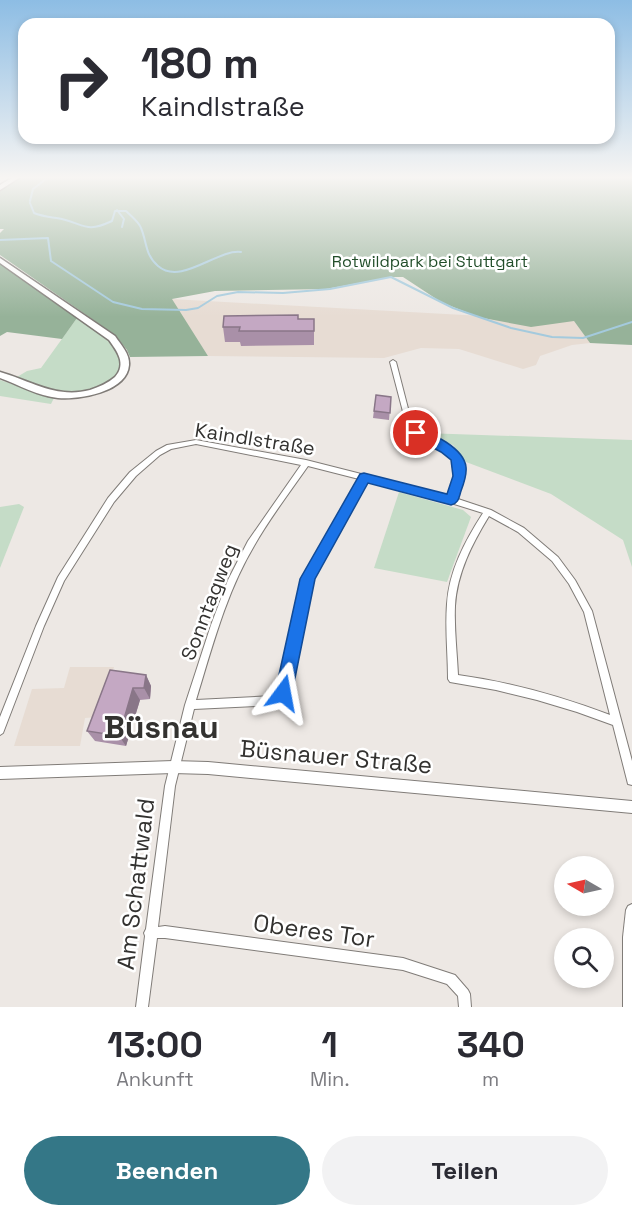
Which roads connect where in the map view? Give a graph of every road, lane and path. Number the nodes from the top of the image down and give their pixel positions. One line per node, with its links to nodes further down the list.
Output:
1 (0, 260): 3 (main road)
2 (393, 362): 6 (street)
3 (0, 375)
4 (306, 463): 5 (street, Kaindlstraße); 8 (street, Sonntagweg); 10 (street, Kaindlstraße)
5 (364, 477): 6 (street, Kaindlstraße); 8 (street)
6 (451, 500): 7 (street, Kaindlstraße)
7 (488, 512): 9 (street, Kaindlstraße); 9 (street)
8 (190, 705): 11 (street, Sonntagweg)
9 (617, 722): 13 (street, Kaindlstraße)
10 (0, 730)
11 (173, 767): 12 (street, Büsnauer Straße); 14 (street, Büsnauer Straße); 16 (street, Am Schattwald)
12 (0, 773)
13 (632, 780)
14 (632, 807)
15 (632, 910): 18 (street)
16 (150, 933): 17 (street, Oberes Tor); 19 (street, Am Schattwald)
17 (464, 1000)
18 (630, 1001)
19 (142, 1007)

